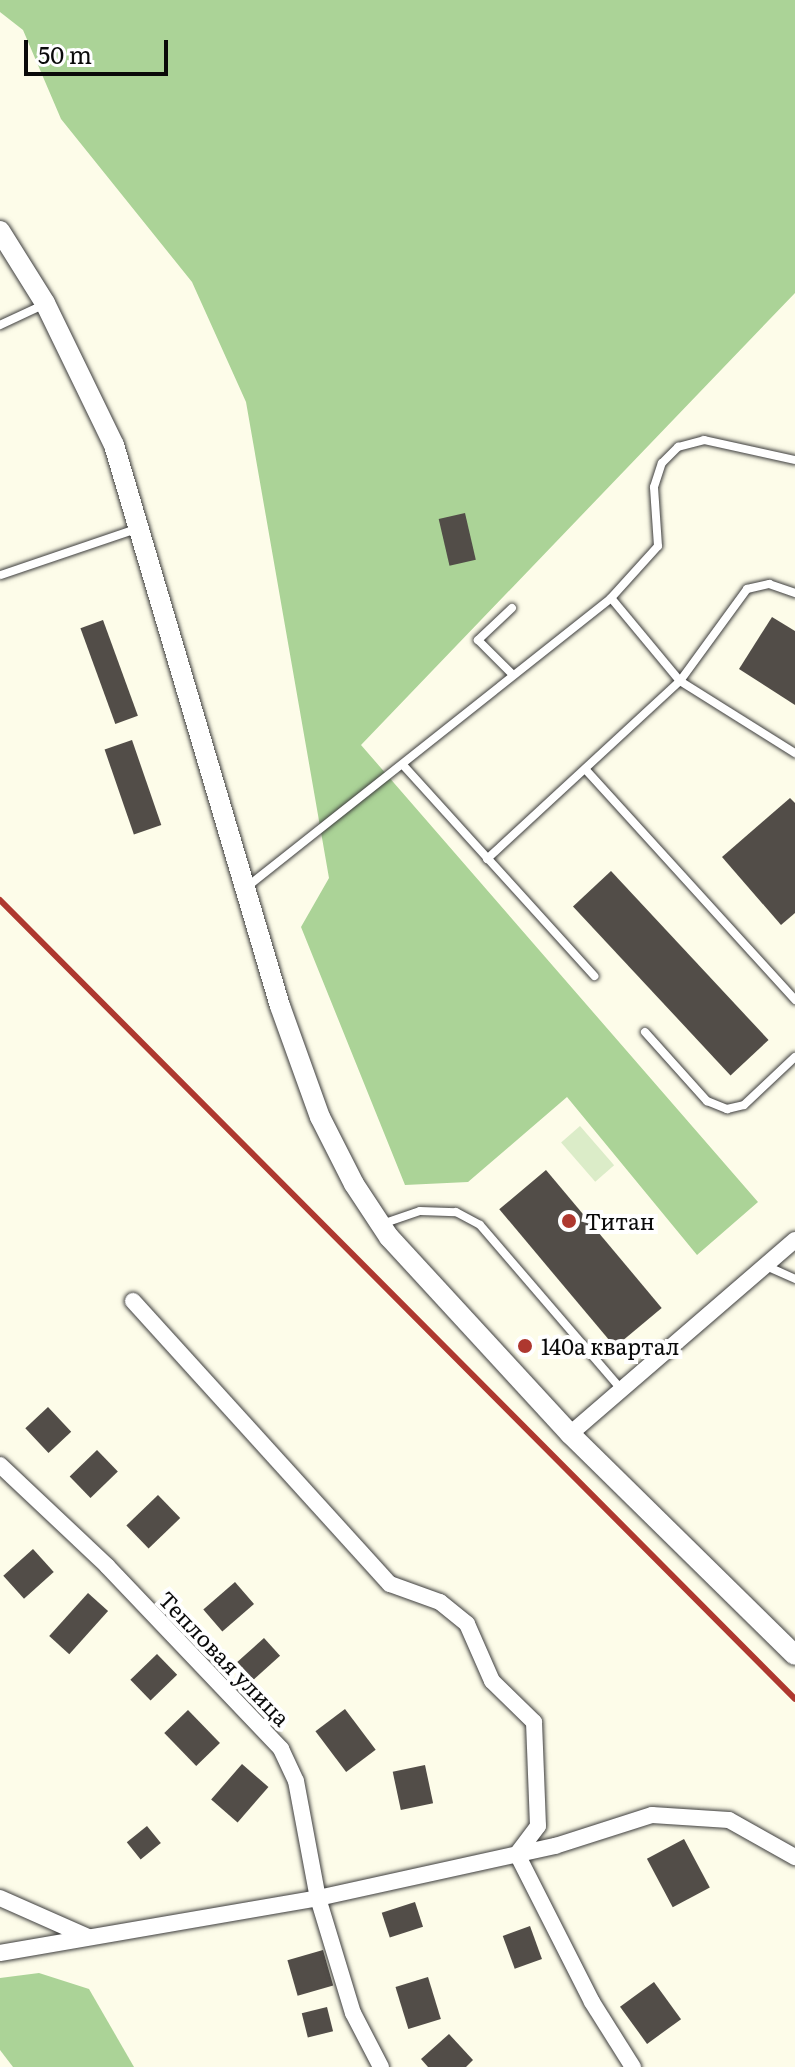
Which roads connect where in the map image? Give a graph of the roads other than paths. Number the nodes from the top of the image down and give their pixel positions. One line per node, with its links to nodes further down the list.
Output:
1 (0, 231): 2 (street)
2 (45, 303): 3 (lane); 5 (street)
3 (0, 325)
4 (795, 460): 8 (lane)
5 (139, 528): 6 (lane); 16 (street)
6 (1, 575)
7 (795, 593): 11 (lane)
8 (611, 598): 10 (lane); 11 (lane)
9 (512, 608): 10 (lane)
10 (512, 674): 13 (lane)
11 (680, 681): 12 (lane); 14 (lane)
12 (795, 753)
13 (403, 765): 15 (lane); 16 (lane)
14 (586, 770): 15 (lane); 18 (lane)
15 (487, 859): 17 (lane)
16 (248, 886): 21 (street)
17 (594, 976)
18 (795, 1000)
19 (645, 1032): 20 (lane)
20 (795, 1057)
21 (381, 1224): 26 (lane); 27 (street)
22 (795, 1240): 23 (street)
23 (763, 1265): 24 (lane); 26 (street)
24 (795, 1279)
25 (133, 1301): 30 (street)
26 (621, 1389): 27 (street)
27 (570, 1434): 29 (street)
28 (0, 1465): 33 (street, Тепловая улица)
29 (795, 1655)
30 (517, 1854): 31 (street); 33 (street); 37 (street)
31 (795, 1857)
32 (0, 1898): 34 (street)
33 (318, 1898): 34 (street); 36 (street, Тепловая улица)
34 (88, 1937): 35 (street)
35 (0, 1953)
36 (381, 2067)
37 (633, 2067)

